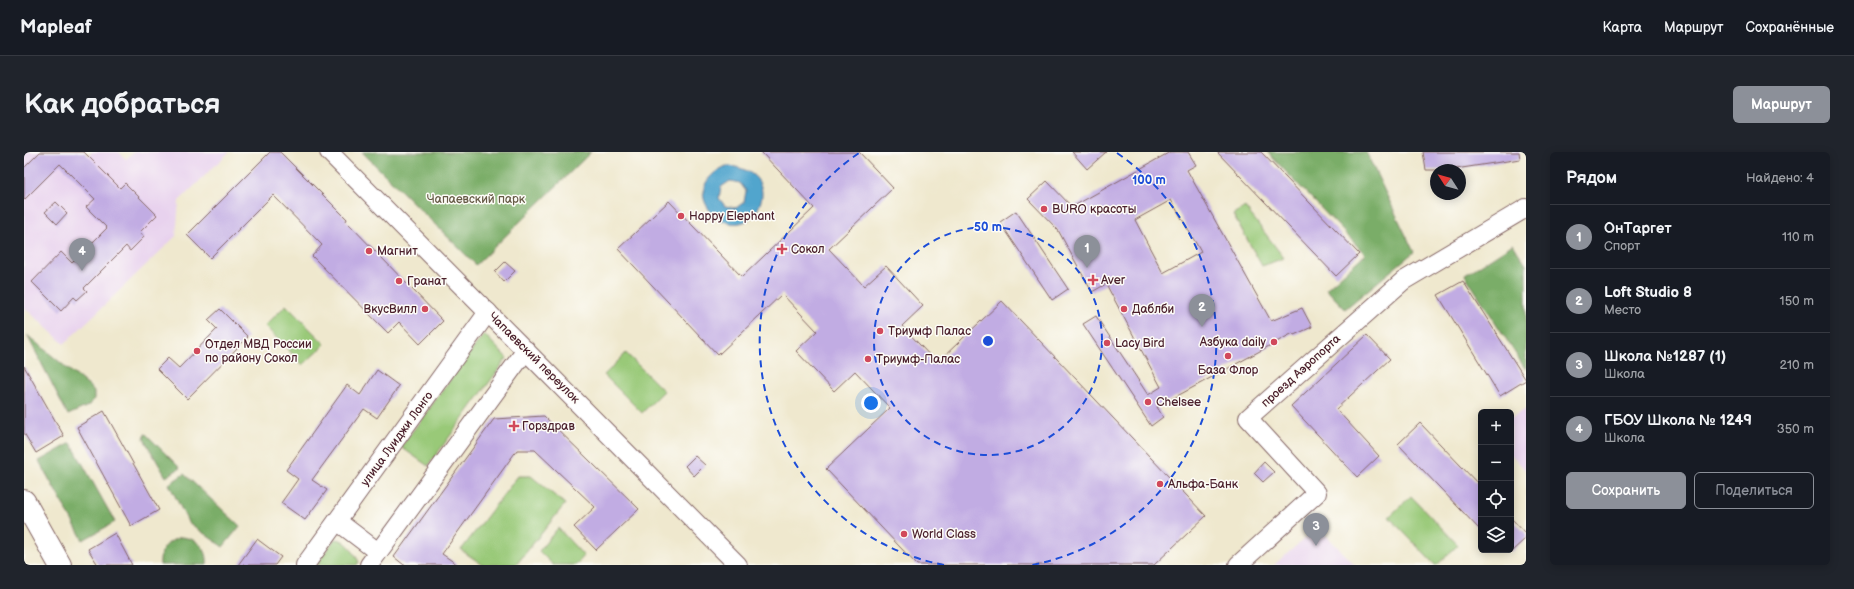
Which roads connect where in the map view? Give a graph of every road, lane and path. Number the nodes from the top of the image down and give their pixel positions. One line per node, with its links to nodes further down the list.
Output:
1 (329, 152): 3 (street, Чапаевский переулок)
2 (1526, 208): 11 (street, проезд Аэропорта)
3 (488, 312): 4 (street, Чапаевский переулок); 6 (street, улица Луиджи Лонго)
4 (526, 350): 7 (street); 10 (street, Чапаевский переулок)
5 (24, 501): 8 (main road)
6 (337, 521): 7 (street); 9 (street, улица Луиджи Лонго)
7 (374, 558)
8 (60, 565)
9 (305, 565)
10 (738, 565)
11 (1238, 565)

